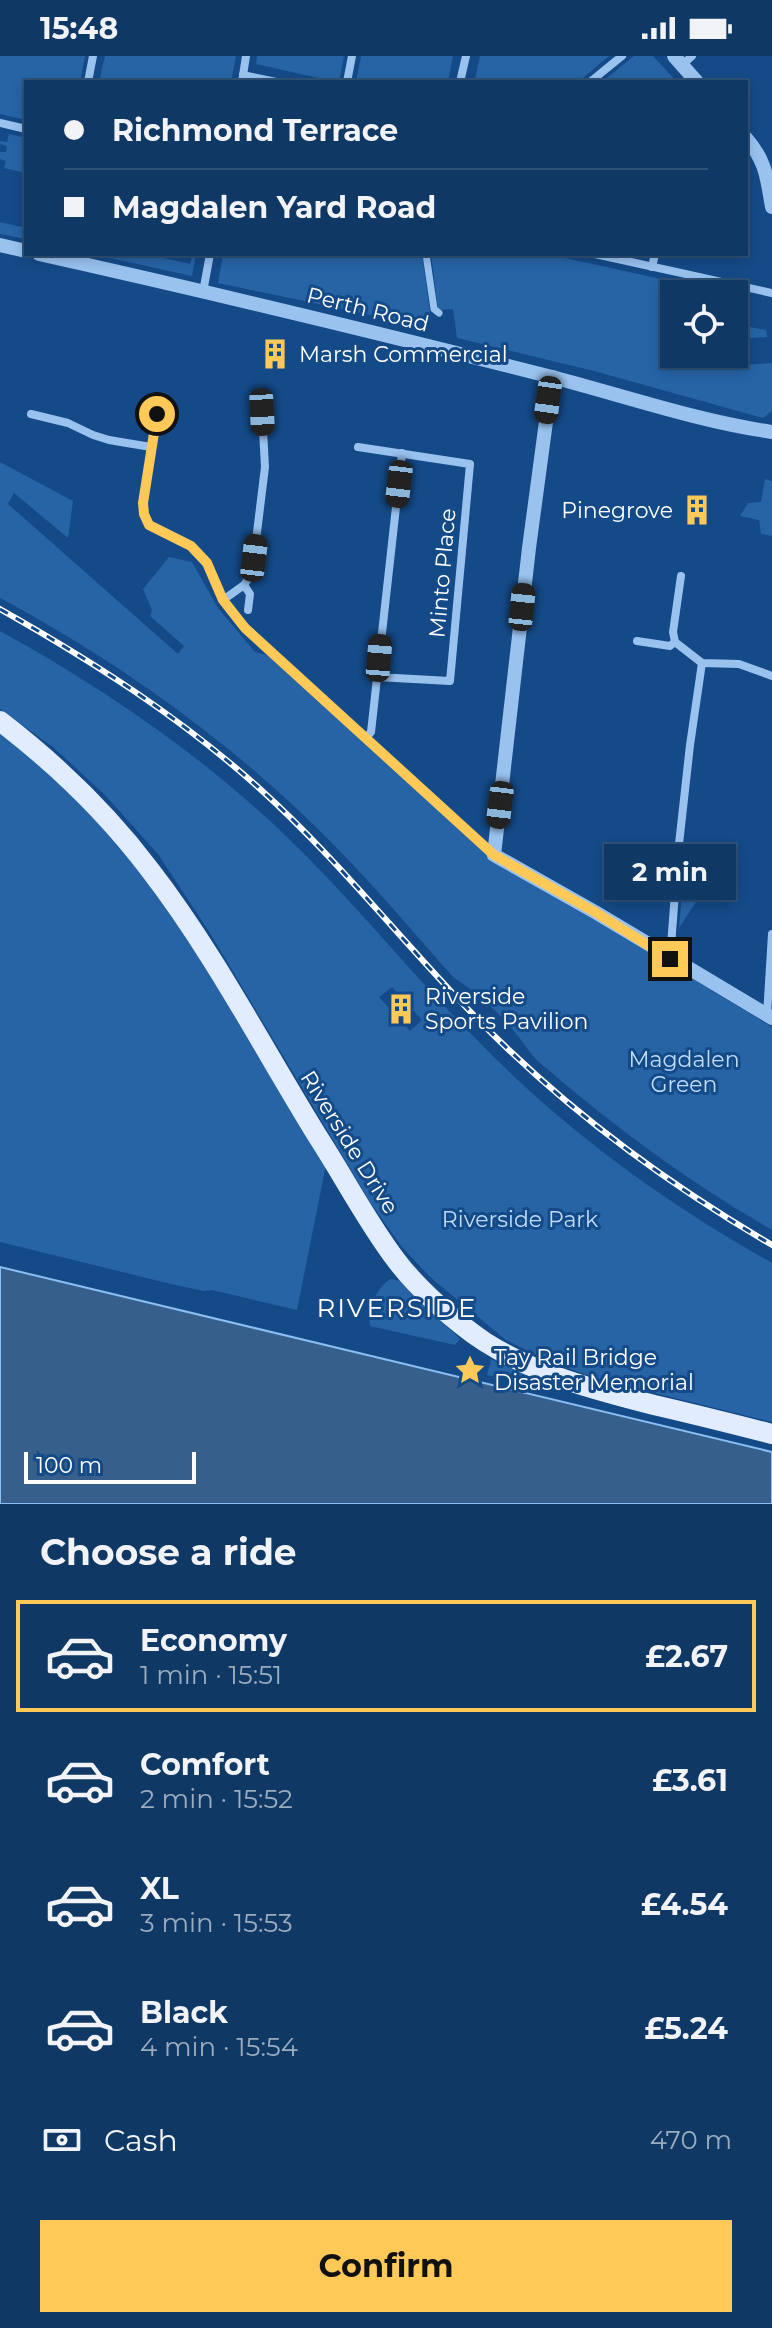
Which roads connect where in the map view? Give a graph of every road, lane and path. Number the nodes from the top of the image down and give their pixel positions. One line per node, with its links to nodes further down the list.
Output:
1 (93, 56): 8 (street)
2 (246, 56): 7 (street)
3 (352, 56): 9 (street)
4 (466, 56): 10 (street)
5 (622, 56): 11 (street)
6 (683, 59): 12 (street)
7 (242, 78)
8 (88, 80)
9 (347, 80)
10 (460, 80)
11 (592, 80)
12 (696, 80)
13 (0, 123): 14 (street)
14 (24, 129)
15 (748, 140): 16 (street)
16 (767, 157): 17 (street)
17 (772, 207)
18 (0, 245): 19 (street)
19 (24, 251)
20 (48, 256): 26 (street, Perth Road)
21 (210, 256): 26 (street)
22 (426, 256): 28 (street)
23 (604, 256): 25 (street)
24 (655, 256): 25 (street)
25 (652, 267): 27 (street)
26 (203, 292): 29 (street, Perth Road)
27 (772, 293)
28 (439, 313)
29 (552, 377): 33 (street, Perth Road); 48 (street)
30 (268, 399): 38 (street)
31 (31, 414): 34 (street)
32 (157, 414): 34 (street)
33 (772, 432)
34 (151, 447): 39 (street)
35 (358, 447): 36 (street, Minto Place)
36 (402, 453): 45 (street); 45 (street, Minto Place)
37 (681, 576): 42 (street)
38 (244, 585): 39 (street); 40 (street)
39 (223, 600): 47 (street)
40 (248, 610)
41 (637, 641): 42 (street)
42 (675, 642): 43 (street)
43 (702, 663): 44 (street); 50 (street)
44 (772, 676)
45 (377, 677): 47 (street)
46 (0, 721): 52 (main road, Riverside Drive)
47 (366, 738): 48 (street)
48 (494, 855): 50 (street)
49 (772, 934): 51 (street)
50 (670, 959): 51 (street)
51 (769, 1017)
52 (772, 1434)

